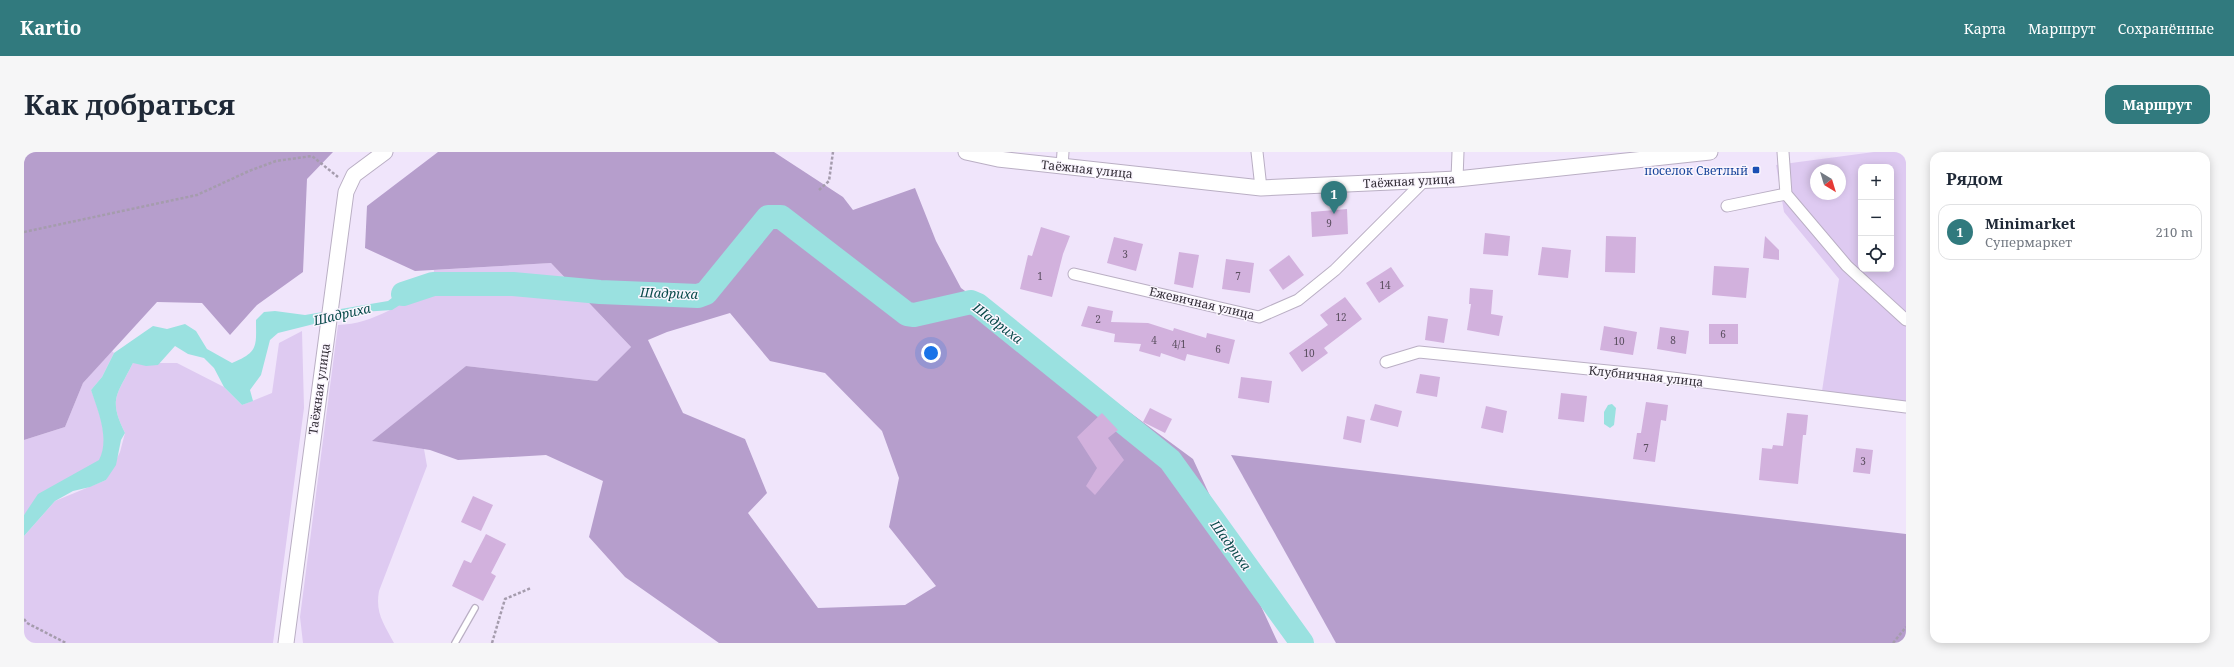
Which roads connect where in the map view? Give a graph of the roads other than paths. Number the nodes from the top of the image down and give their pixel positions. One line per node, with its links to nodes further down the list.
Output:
1 (385, 152): 18 (street, Таёжная улица)
2 (966, 152): 7 (street, Таёжная улица)
3 (1257, 152): 10 (street)
4 (1458, 152): 8 (street)
5 (1710, 152): 8 (street, Таёжная улица)
6 (1783, 152): 11 (street)
7 (1062, 159): 10 (street, Таёжная улица)
8 (1457, 179): 9 (street, Таёжная улица)
9 (1425, 180): 10 (street, Таёжная улица); 13 (street, Ежевичная улица)
10 (1261, 188)
11 (1786, 194): 12 (street); 14 (street)
12 (1727, 206)
13 (1074, 274)
14 (1906, 320)
15 (1386, 362): 16 (street, Клубничная улица)
16 (1906, 407)
17 (474, 608): 19 (lane)
18 (286, 643)
19 (455, 643)

